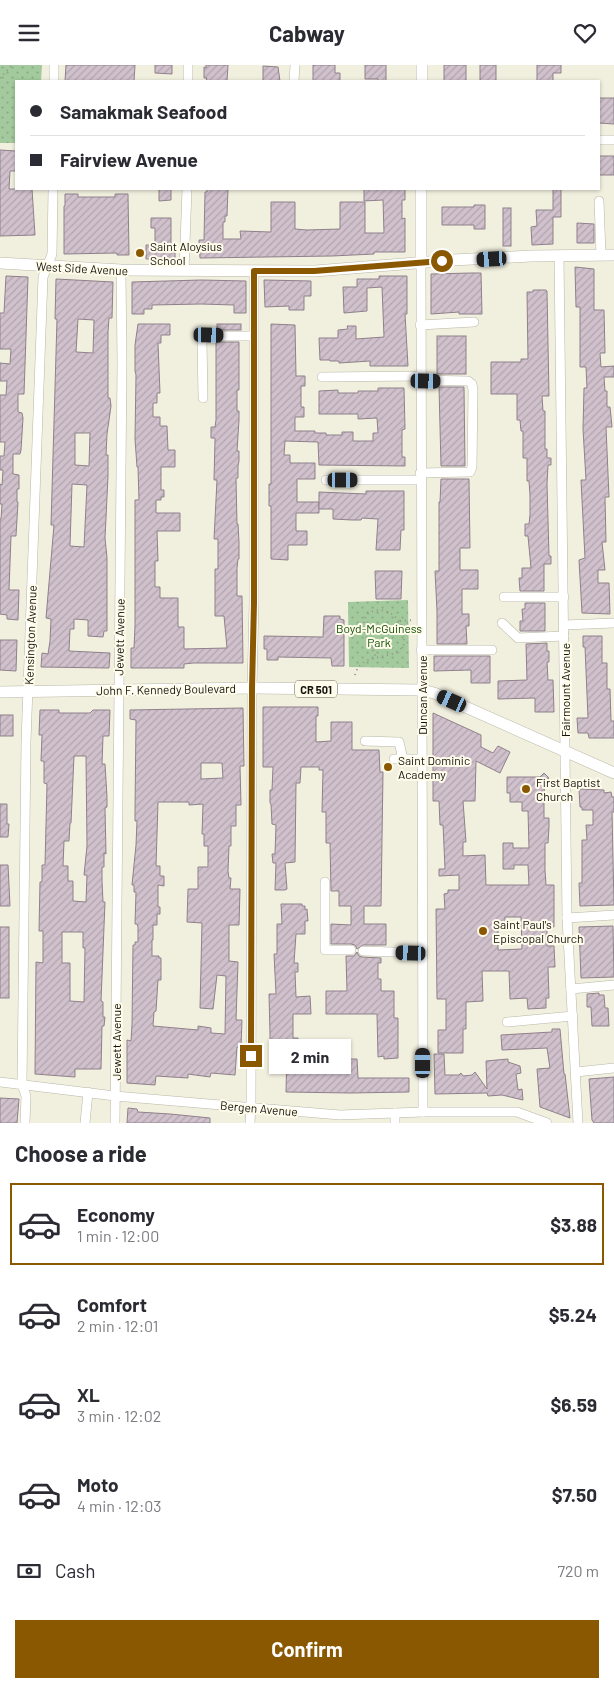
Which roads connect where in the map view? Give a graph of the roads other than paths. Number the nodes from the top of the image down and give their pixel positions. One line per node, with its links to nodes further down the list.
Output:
1 (54, 65): 5 (street)
2 (188, 65): 6 (street)
3 (295, 65): 7 (street)
4 (422, 65): 8 (main road)
5 (54, 80)
6 (188, 80)
7 (294, 80)
8 (422, 80)
9 (600, 140): 10 (street)
10 (614, 140)
11 (53, 190): 20 (street, Kensington Avenue)
12 (187, 190): 22 (street)
13 (421, 190): 19 (main road, Duncan Avenue)
14 (598, 201): 15 (street)
15 (602, 255): 16 (main road, West Side Avenue); 17 (main road, West Side Avenue)
16 (614, 255)
17 (559, 256): 19 (main road, West Side Avenue); 33 (street, Fairmount Avenue)
18 (0, 263): 20 (main road, West Side Avenue)
19 (421, 263): 23 (main road, West Side Avenue); 25 (street, Duncan Avenue)
20 (47, 266): 21 (main road, West Side Avenue); 44 (street, Kensington Avenue)
21 (121, 270): 22 (main road, West Side Avenue); 41 (street, Jewett Avenue)
22 (184, 271): 23 (main road, West Side Avenue)
23 (254, 271): 26 (street)
24 (474, 322): 25 (street)
25 (420, 325): 28 (street, Duncan Avenue)
26 (254, 336): 29 (street); 40 (street)
27 (322, 377): 28 (street)
28 (421, 378): 30 (street, Duncan Avenue); 30 (street)
29 (202, 398)
30 (420, 476): 31 (street); 38 (street, Duncan Avenue)
31 (326, 479)
32 (504, 597): 33 (street)
33 (564, 597): 36 (street, Fairmount Avenue)
34 (502, 623): 37 (street)
35 (614, 623): 36 (street)
36 (564, 625): 37 (street, Fairmount Avenue)
37 (564, 636): 46 (street, Fairmount Avenue)
38 (421, 650): 39 (street); 42 (street, Duncan Avenue)
39 (492, 650)
40 (252, 688): 41 (main road, John F. Kennedy Boulevard / CR 501); 42 (main road, John F. Kennedy Boulevard / CR 501); 65 (street)
41 (119, 689): 44 (main road, John F. Kennedy Boulevard / CR 501); 64 (street, Jewett Avenue)
42 (422, 691): 46 (main road, John F. Kennedy Boulevard / CR 501); 47 (street, Duncan Avenue)
43 (0, 692): 44 (main road, John F. Kennedy Boulevard / CR 501)
44 (28, 692): 62 (street, Kensington Avenue)
45 (365, 741): 47 (street)
46 (565, 751): 48 (main road, John F. Kennedy Boulevard / CR 501); 51 (street, Fairmount Avenue)
47 (422, 759): 54 (street, Duncan Avenue)
48 (614, 773)
49 (325, 882): 52 (street)
50 (614, 915): 51 (street)
51 (567, 918): 56 (street, Fairmount Avenue)
52 (351, 951)
53 (364, 951): 54 (street)
54 (423, 953): 66 (street, Duncan Avenue)
55 (614, 985): 56 (street)
56 (571, 989): 57 (street, Fairmount Avenue)
57 (573, 1016): 58 (street); 60 (street, Fairmount Avenue)
58 (507, 1022)
59 (614, 1068): 60 (street)
60 (576, 1071): 75 (street, Fairmount Avenue)
61 (0, 1082): 62 (street, Bergen Avenue)
62 (22, 1084): 63 (street, Bergen Avenue); 69 (street, Kensington Avenue)
63 (88, 1092): 64 (street, Bergen Avenue); 70 (street)
64 (116, 1096): 65 (street, Bergen Avenue); 71 (street, Jewett Avenue)
65 (251, 1107): 68 (street, Bergen Avenue); 72 (street)
66 (423, 1112): 67 (street, Bergen Avenue); 74 (street, Bergen Avenue)
67 (394, 1113): 68 (street, Bergen Avenue); 73 (street)
68 (340, 1119)
69 (24, 1123)
70 (85, 1123)
71 (114, 1123)
72 (250, 1123)
73 (395, 1123)
74 (547, 1123)
75 (578, 1123)

